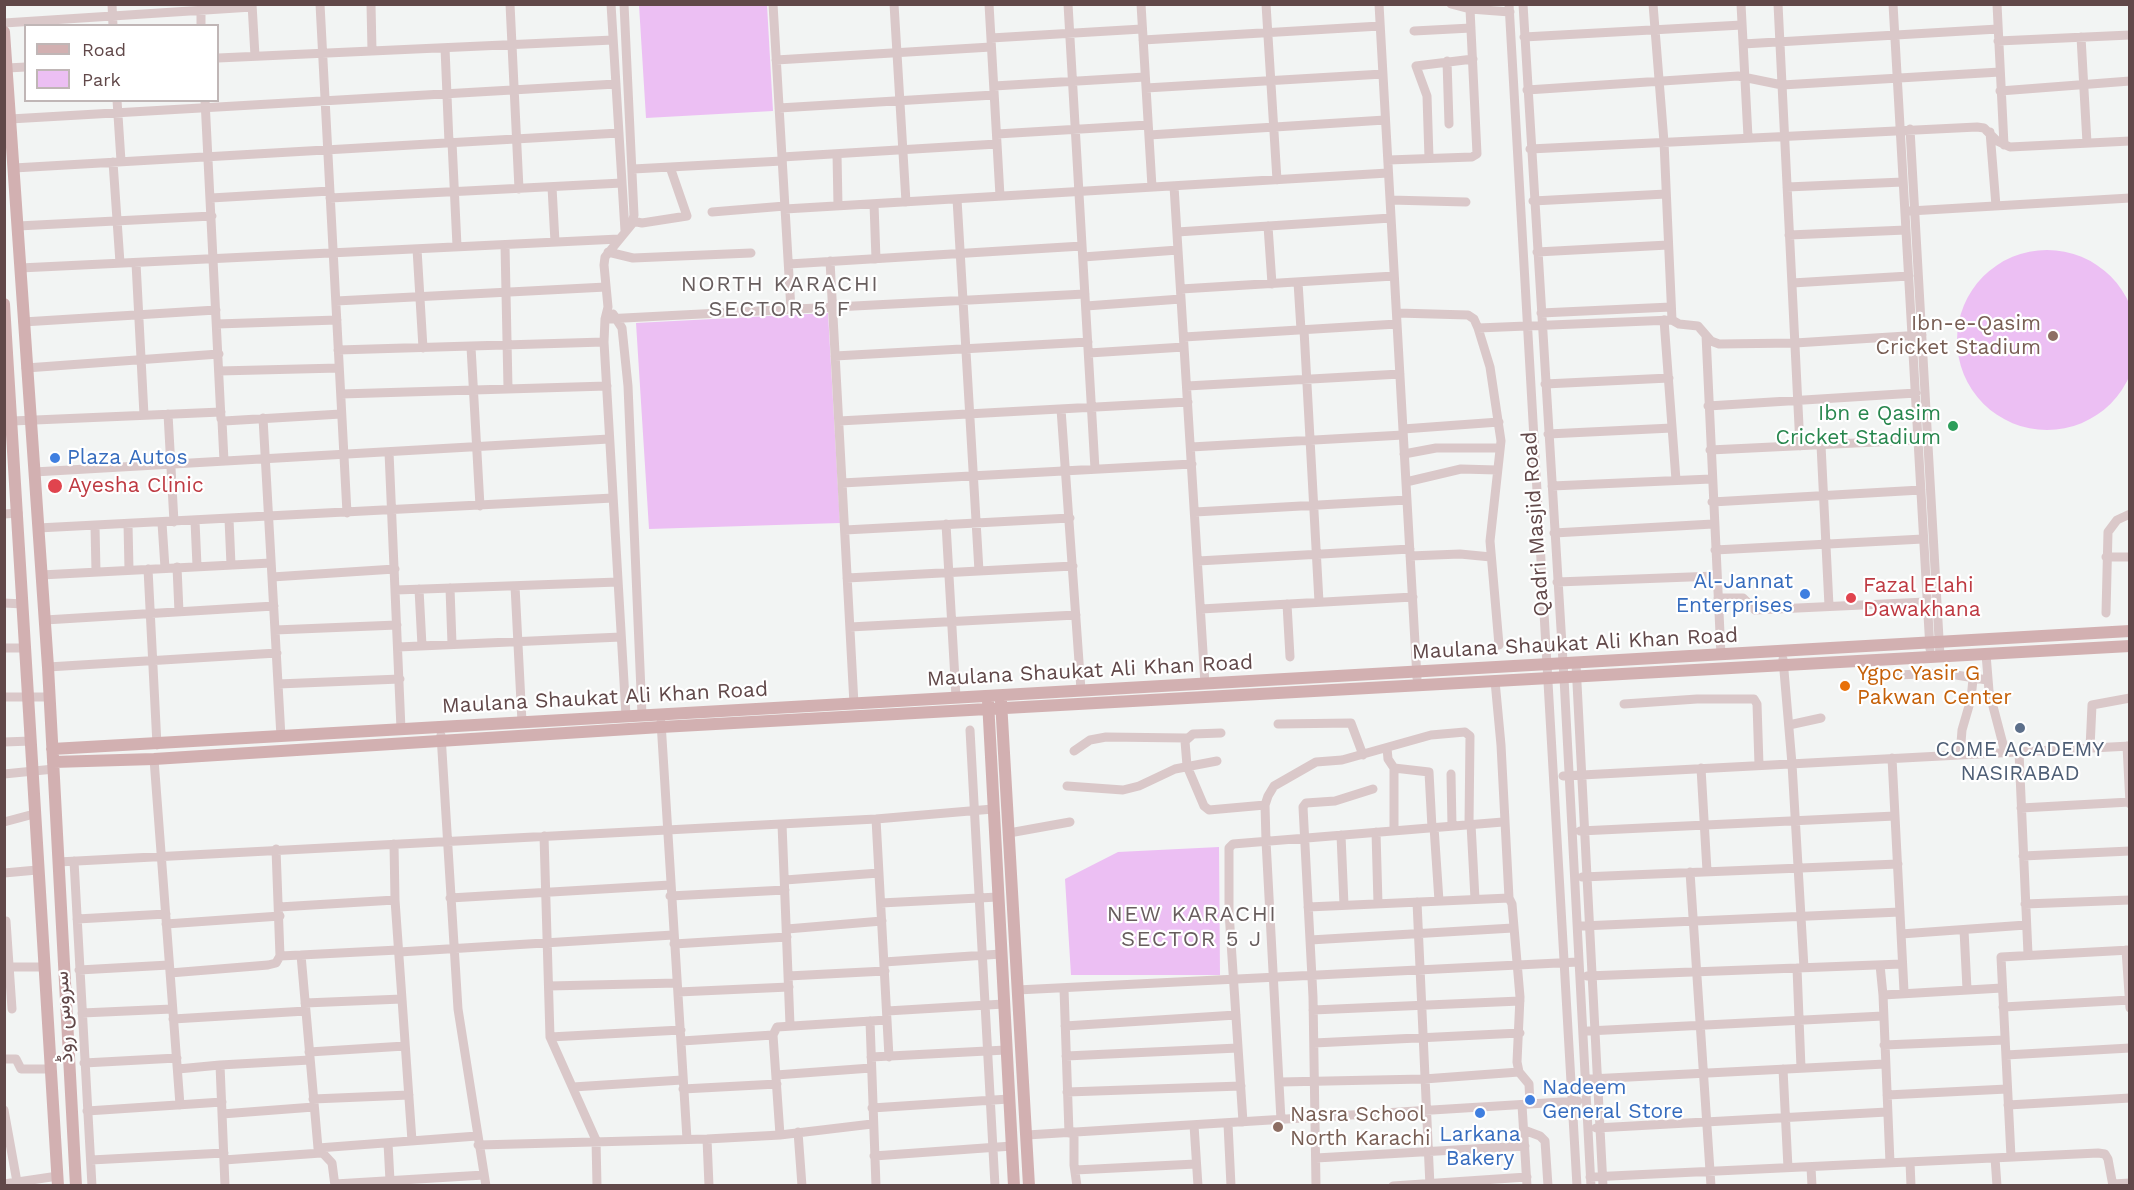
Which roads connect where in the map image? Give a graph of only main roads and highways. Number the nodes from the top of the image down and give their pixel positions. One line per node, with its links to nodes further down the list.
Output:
1 (4, 32): 12 (main road)
2 (4, 304): 3 (main road)
3 (7, 370): 13 (main road)
4 (2130, 632): 7 (main road, Maulana Shaukat Ali Khan Road)
5 (2130, 646): 7 (main road, Maulana Shaukat Ali Khan Road)
6 (1549, 671): 7 (main road, Maulana Shaukat Ali Khan Road); 7 (main road, Maulana Shaukat Ali Khan Road); 8 (main road, Maulana Shaukat Ali Khan Road); 10 (main road, Maulana Shaukat Ali Khan Road)
7 (1572, 673)
8 (1001, 694): 9 (main road, Maulana Shaukat Ali Khan Road); 10 (main road)
9 (987, 695): 11 (main road); 12 (main road, Maulana Shaukat Ali Khan Road)
10 (1002, 709): 11 (main road, Maulana Shaukat Ali Khan Road); 18 (main road)
11 (988, 710): 12 (main road, Maulana Shaukat Ali Khan Road); 17 (main road)
12 (53, 760): 14 (main road)
13 (46, 971): 14 (main road); 15 (main road)
14 (64, 974): 16 (main road)
15 (58, 1181)
16 (76, 1185)
17 (1014, 1185)
18 (1029, 1185)

